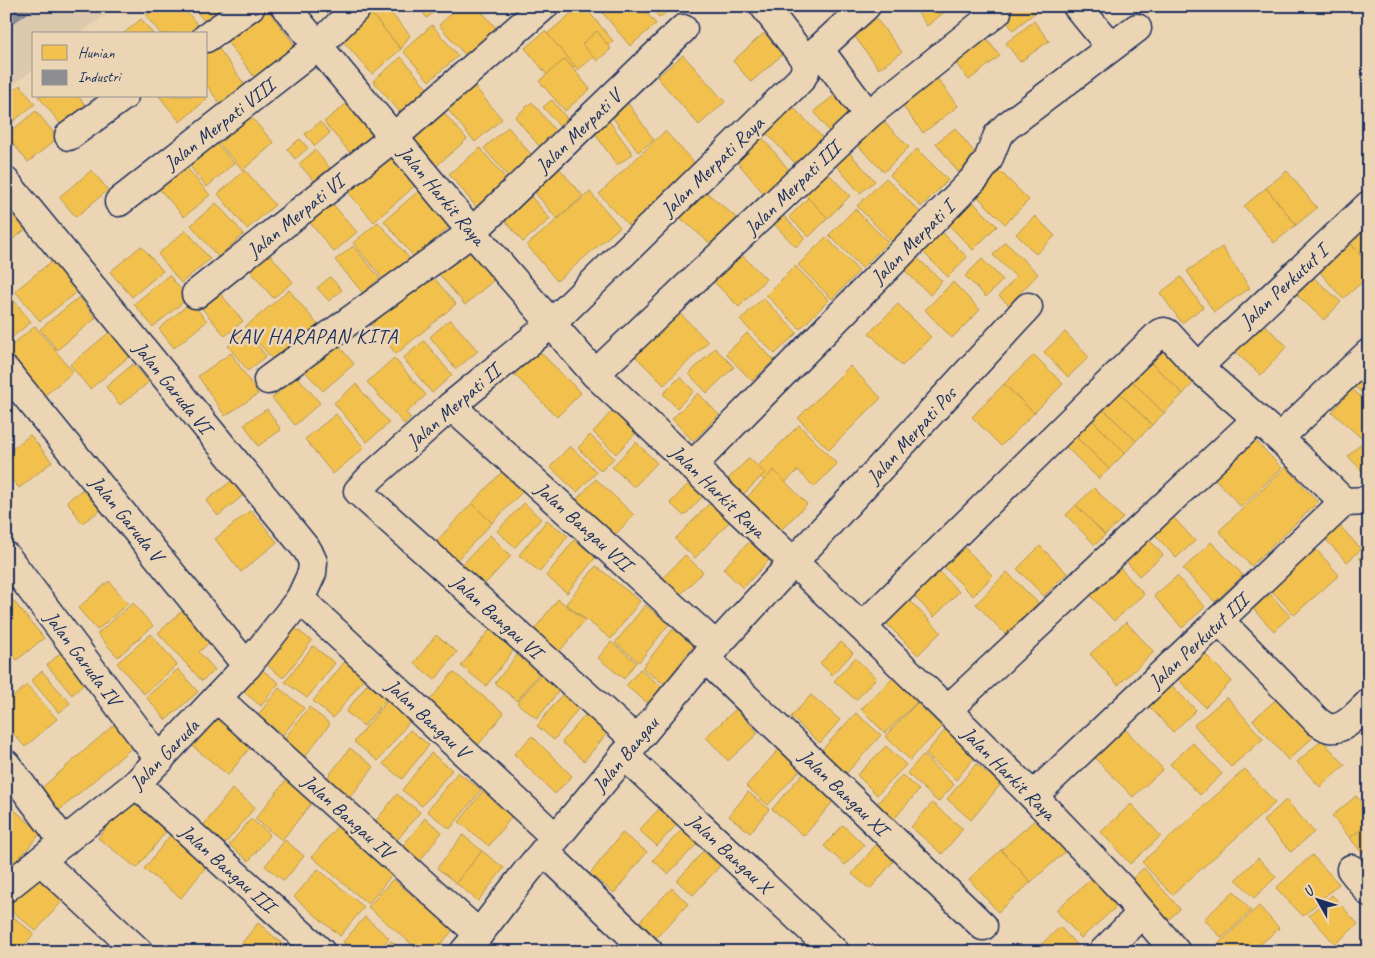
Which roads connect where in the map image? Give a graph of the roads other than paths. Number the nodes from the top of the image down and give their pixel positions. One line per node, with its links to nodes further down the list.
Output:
1 (251, 6): 11 (street)
2 (285, 6): 12 (street, Jalan Harkit Raya)
3 (358, 6): 12 (street, Jalan Merpati VIII)
4 (544, 6): 18 (street, Jalan Merpati VI)
5 (764, 6): 14 (street)
6 (866, 6): 14 (street, Jalan Merpati Raya)
7 (1078, 6): 13 (street)
8 (997, 12): 16 (street, Jalan Merpati III)
9 (1137, 28): 13 (street, Jalan Merpati I)
10 (683, 29): 22 (street, Jalan Merpati V)
11 (208, 37)
12 (318, 46): 18 (street, Jalan Harkit Raya); 20 (street, Jalan Merpati VIII)
13 (1111, 47): 34 (street, Jalan Merpati I)
14 (812, 55): 16 (street); 25 (street, Jalan Merpati Raya)
15 (121, 98): 17 (street)
16 (868, 115): 29 (street, Jalan Merpati III)
17 (69, 136)
18 (394, 137): 22 (street, Jalan Harkit Raya); 23 (street, Jalan Merpati VI)
19 (6, 182): 39 (street, Jalan Garuda VI)
20 (119, 202)
21 (1369, 205): 27 (street, Jalan Perkutut I)
22 (472, 232): 25 (street, Jalan Harkit Raya); 30 (street, Jalan Merpati V)
23 (196, 294)
24 (1028, 307): 38 (street, Jalan Merpati Pos)
25 (551, 324): 29 (street, Jalan Harkit Raya); 31 (street, Jalan Merpati II)
26 (1369, 353): 33 (street)
27 (1198, 367): 32 (street); 41 (street)
28 (6, 371): 43 (street, Jalan Garuda V)
29 (595, 374): 34 (street, Jalan Harkit Raya)
30 (268, 380)
31 (451, 406): 35 (street, Jalan Merpati II); 42 (street, Jalan Bangau VII)
32 (1256, 419): 33 (street); 46 (street)
33 (1279, 438): 36 (street)
34 (692, 466): 38 (street, Jalan Harkit Raya)
35 (358, 491): 47 (street, Jalan Bangau VI)
36 (1356, 502): 40 (street, Jalan Perkutut III)
37 (6, 556): 48 (street, Jalan Garuda IV)
38 (794, 563): 41 (street, Jalan Harkit Raya); 42 (street, Jalan Bangau)
39 (300, 599): 43 (street, Jalan Garuda); 53 (street, Jalan Bangau V)
40 (1219, 620): 45 (street); 51 (street, Jalan Perkutut III)
41 (862, 627): 46 (street, Jalan Harkit Raya)
42 (711, 652): 47 (street, Jalan Bangau); 59 (street, Jalan Bangau XI)
43 (247, 666): 44 (street, Jalan Garuda)
44 (217, 698): 48 (street, Jalan Garuda); 60 (street, Jalan Bangau IV)
45 (1369, 703)
46 (947, 710): 51 (street, Jalan Harkit Raya)
47 (630, 748): 53 (street, Jalan Bangau); 64 (street, Jalan Bangau X)
48 (160, 760): 50 (street, Jalan Garuda)
49 (6, 764): 52 (street)
50 (136, 784): 52 (street, Jalan Garuda); 62 (street, Jalan Bangau III)
51 (1033, 796): 58 (street, Jalan Harkit Raya)
52 (64, 842): 54 (street, Jalan Garuda)
53 (550, 844): 60 (street, Jalan Bangau); 63 (street, Jalan Bangau V)
54 (42, 861): 56 (street, Jalan Garuda); 61 (street)
55 (1351, 869): 57 (street)
56 (6, 888)
57 (1369, 892)
58 (1142, 913): 65 (street); 66 (street, Jalan Harkit Raya)
59 (983, 926)
60 (472, 943)
61 (139, 952)
62 (320, 952)
63 (649, 952)
64 (836, 952)
65 (1103, 952)
66 (1176, 952)

